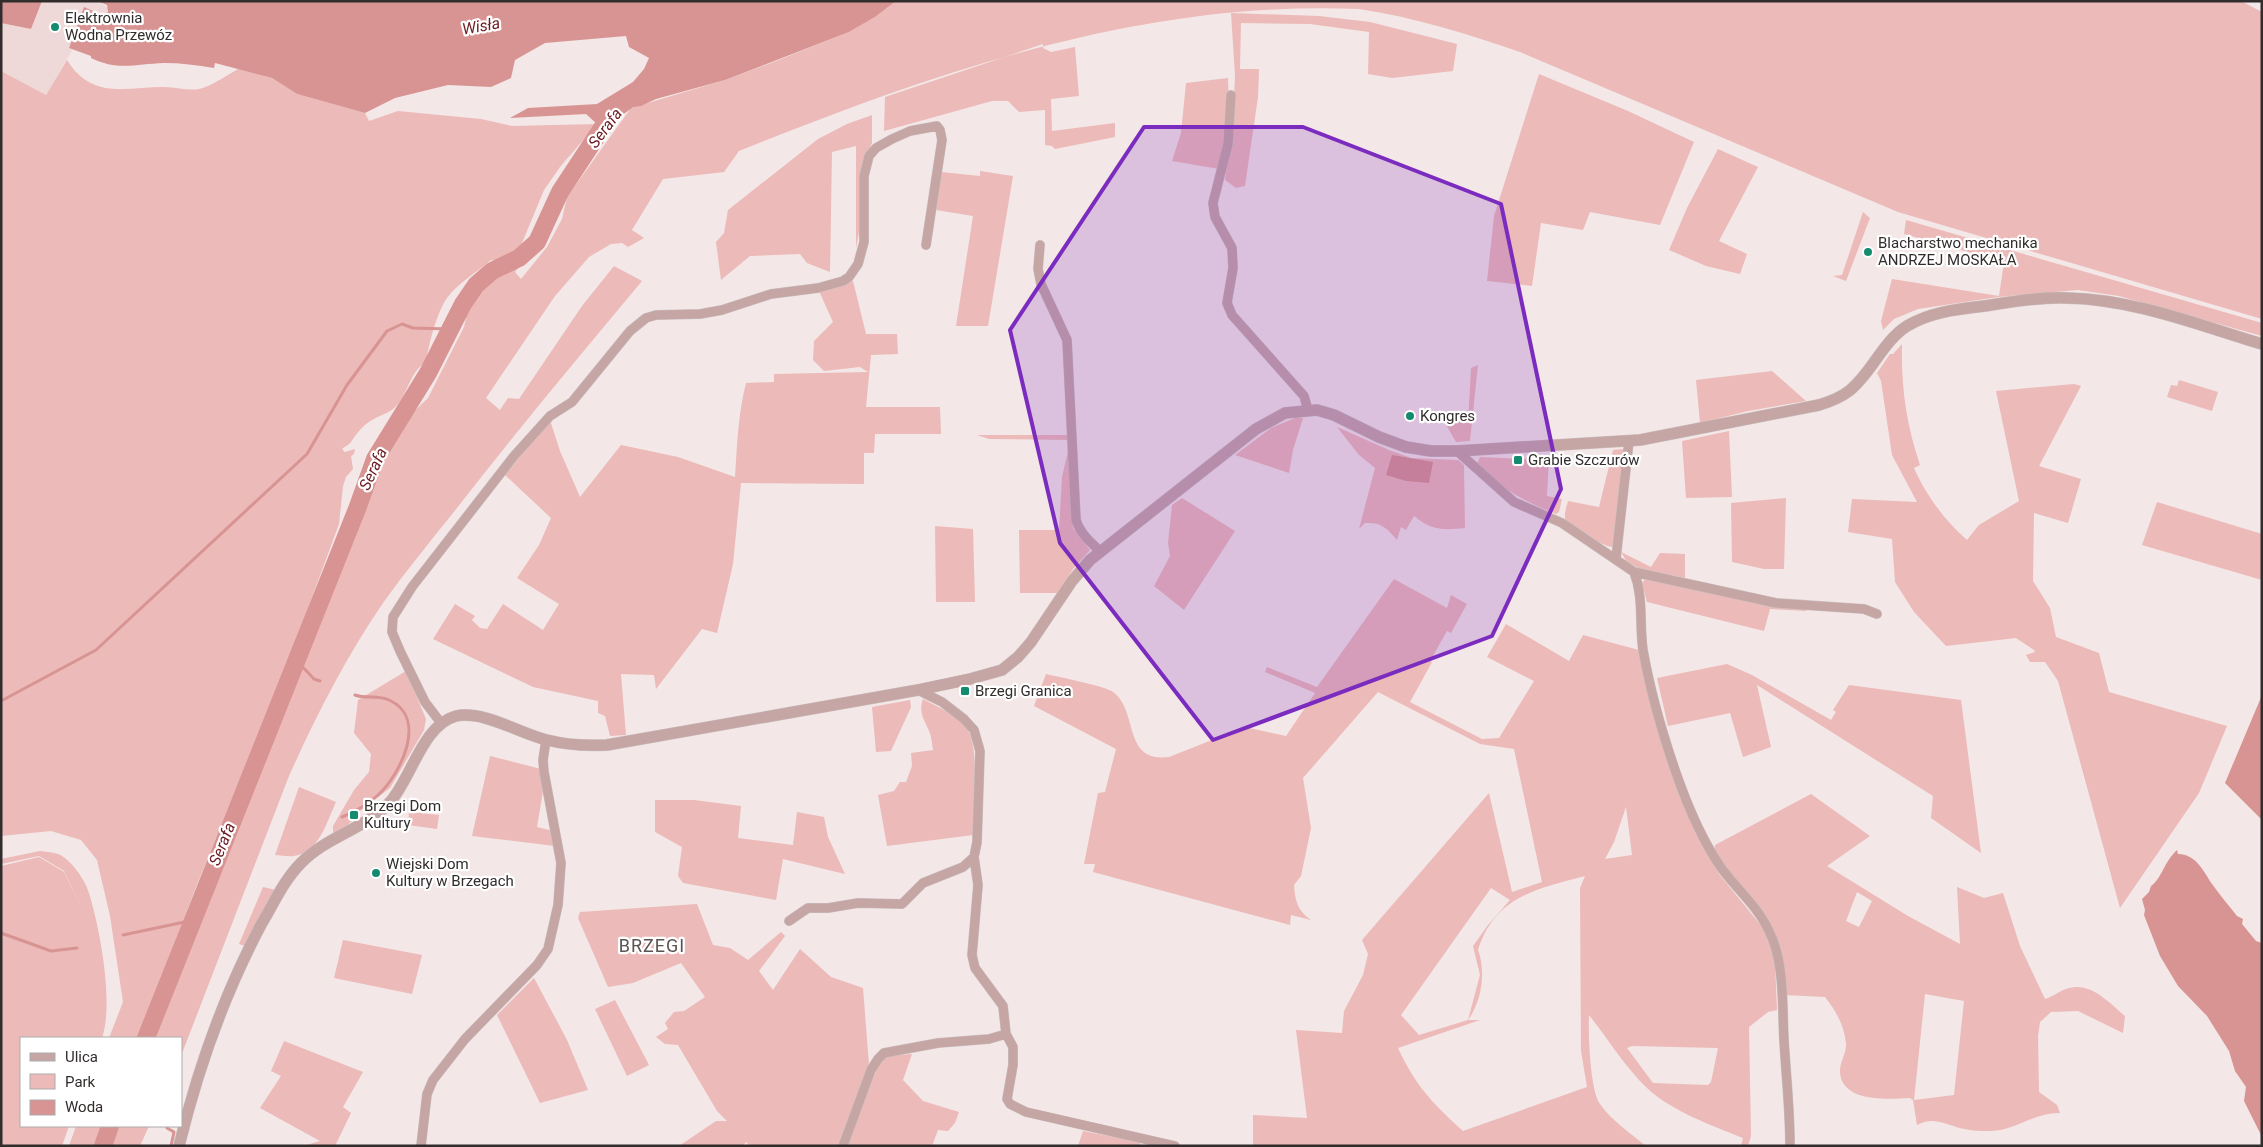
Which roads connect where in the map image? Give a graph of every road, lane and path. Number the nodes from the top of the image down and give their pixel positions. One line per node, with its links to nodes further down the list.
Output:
1 (1231, 95): 5 (street)
2 (926, 245): 13 (street)
3 (1040, 245): 8 (street)
4 (2262, 344): 6 (street)
5 (1308, 410): 7 (street); 8 (street)
6 (1629, 441): 7 (street); 9 (street)
7 (1457, 451): 9 (street)
8 (1100, 551): 12 (street)
9 (1616, 558): 10 (street)
10 (1634, 572): 11 (street); 22 (street)
11 (1877, 614)
12 (918, 690): 14 (street); 15 (street)
13 (441, 723): 14 (street); 18 (street)
14 (546, 740): 19 (street)
15 (974, 857): 16 (street); 17 (street)
16 (789, 921)
17 (1006, 1034): 20 (street); 21 (street)
18 (179, 1146)
19 (421, 1146)
20 (843, 1146)
21 (1175, 1146)
22 (1790, 1146)

